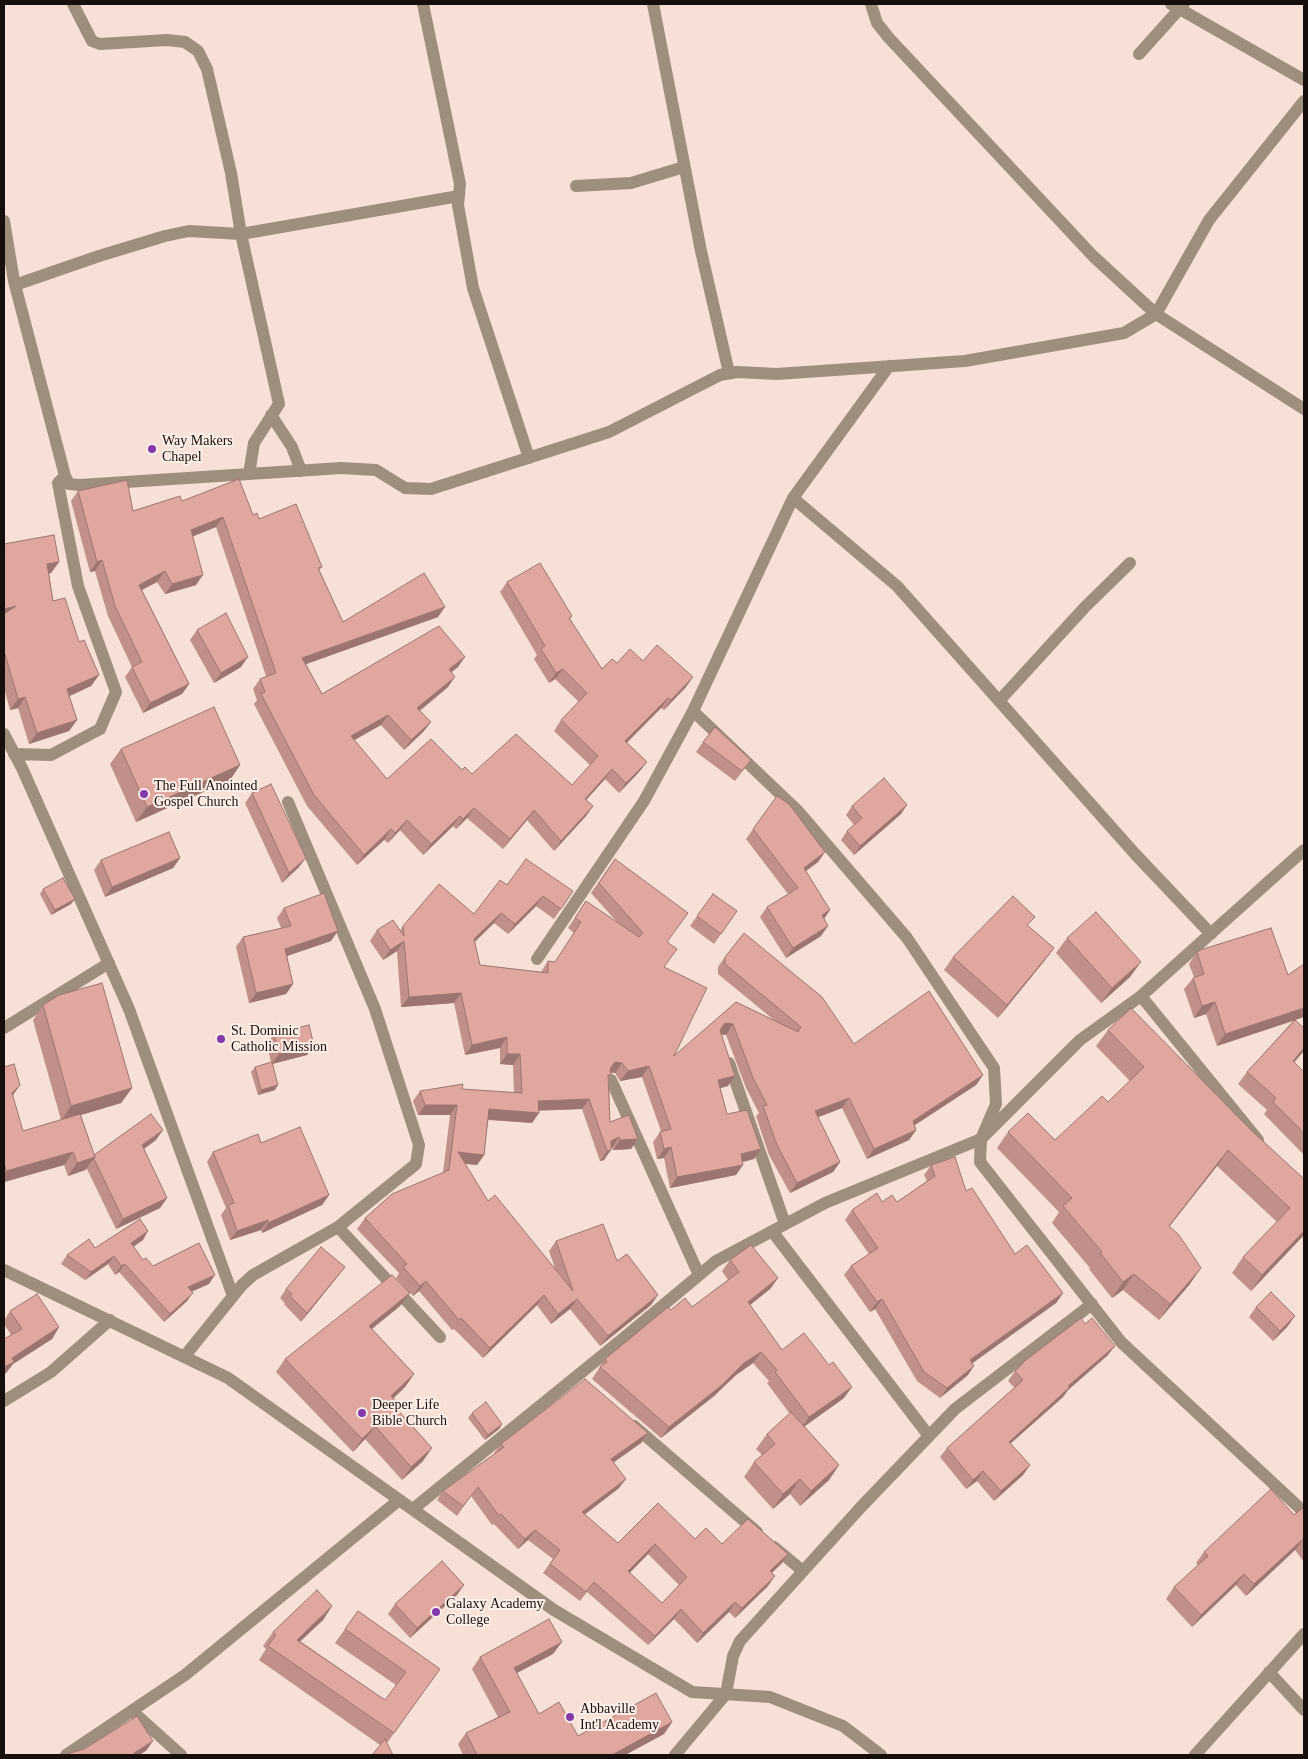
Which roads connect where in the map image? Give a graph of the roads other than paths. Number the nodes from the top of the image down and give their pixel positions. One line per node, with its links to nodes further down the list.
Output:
1 (73, 4): 13 (street)
2 (423, 4): 11 (street)
3 (653, 4): 9 (street)
4 (871, 4): 15 (street)
5 (1178, 6): 6 (street); 7 (street)
6 (1139, 54)
7 (1304, 80)
8 (1304, 101): 15 (street)
9 (684, 167): 10 (street); 17 (street)
10 (576, 186)
11 (459, 196): 13 (street); 20 (street)
12 (4, 221): 14 (street)
13 (240, 234): 14 (street); 19 (street)
14 (15, 285): 23 (street)
15 (1156, 314): 16 (street); 18 (street)
16 (889, 366): 17 (street); 24 (street)
17 (729, 374): 20 (street)
18 (1304, 409)
19 (271, 416): 21 (street); 22 (street)
20 (529, 458): 21 (street)
21 (301, 471): 22 (street)
22 (248, 474): 23 (street)
23 (65, 476): 29 (street)
24 (792, 498): 26 (street); 27 (street)
25 (1130, 563): 26 (street)
26 (999, 701): 32 (street)
27 (694, 710): 33 (street); 39 (street)
28 (4, 734): 29 (street)
29 (14, 754): 34 (street)
30 (288, 802): 42 (street)
31 (1304, 850): 32 (street)
32 (1212, 934): 35 (street)
33 (537, 959)
34 (109, 963): 36 (street); 46 (street)
35 (1141, 996): 39 (street); 40 (street)
36 (4, 1028)
37 (724, 1050): 41 (street)
38 (611, 1080): 45 (street)
39 (981, 1139): 41 (street); 47 (street)
40 (1266, 1150)
41 (785, 1224): 43 (street)
42 (338, 1228): 46 (street); 49 (street)
43 (772, 1231): 45 (street); 53 (street)
44 (4, 1270): 48 (street)
45 (699, 1275): 55 (street)
46 (233, 1296): 50 (street)
47 (1092, 1304): 53 (street); 56 (street)
48 (110, 1320): 50 (street); 51 (street)
49 (440, 1337)
50 (184, 1357): 54 (street)
51 (4, 1401)
52 (622, 1416): 57 (street)
53 (930, 1436): 57 (street)
54 (399, 1500): 55 (street); 62 (street)
55 (413, 1509): 60 (street)
56 (1304, 1512)
57 (803, 1571): 60 (street)
58 (1304, 1634): 59 (street)
59 (1269, 1672): 61 (street); 67 (street)
60 (726, 1694): 65 (street); 66 (street)
61 (1304, 1710)
62 (132, 1711): 63 (street); 64 (street)
63 (66, 1755)
64 (181, 1755)
65 (675, 1755)
66 (881, 1755)
67 (1196, 1755)

